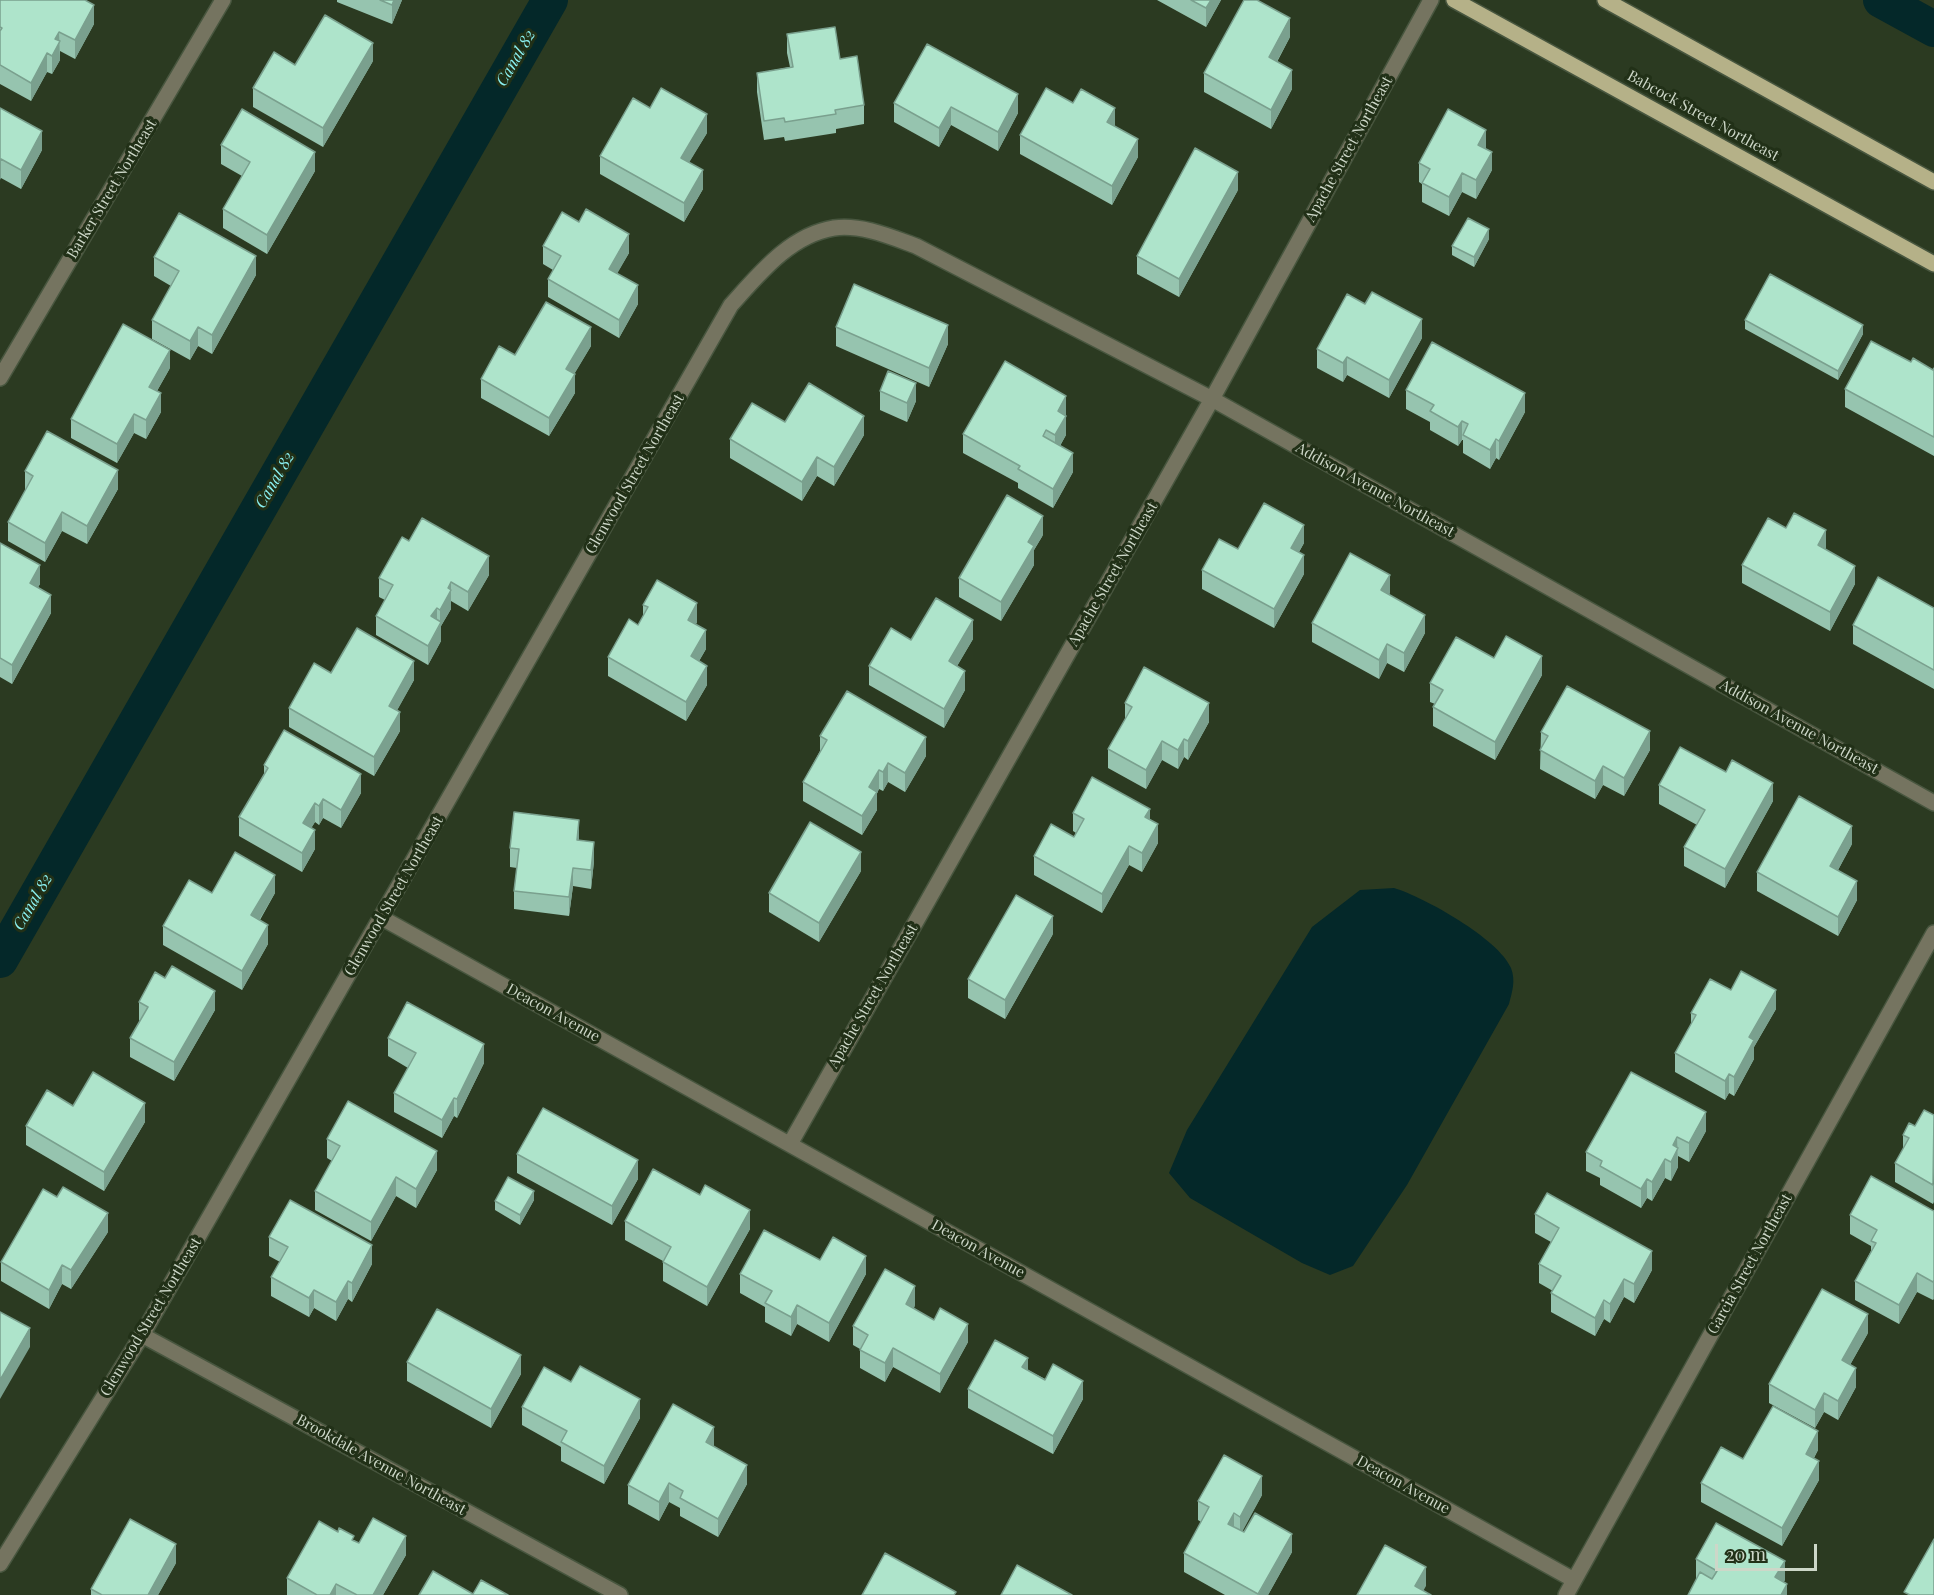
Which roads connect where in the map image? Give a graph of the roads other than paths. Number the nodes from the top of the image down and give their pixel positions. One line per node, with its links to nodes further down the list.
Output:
1 (224, 0): 8 (street, Barker Street Northeast)
2 (1431, 0): 9 (street, Apache Street Northeast)
3 (1454, 0): 7 (main road, Babcock Street Northeast)
4 (1605, 0): 5 (main road)
5 (1934, 182)
6 (800, 239): 9 (street, Addison Avenue Northeast); 11 (street, Glenwood Street Northeast)
7 (1934, 264)
8 (0, 378)
9 (1212, 399): 10 (street, Addison Avenue Northeast); 13 (street, Apache Street Northeast)
10 (1934, 803)
11 (382, 918): 13 (street, Deacon Avenue); 14 (street, Glenwood Street Northeast)
12 (1934, 933): 16 (street, Garcia Street Northeast)
13 (790, 1144): 16 (street, Deacon Avenue)
14 (142, 1335): 15 (street, Glenwood Street Northeast); 17 (street, Brookdale Avenue Northeast)
15 (0, 1564)
16 (1574, 1580): 18 (street, Garcia Street Northeast)
17 (620, 1595)
18 (1566, 1595)

